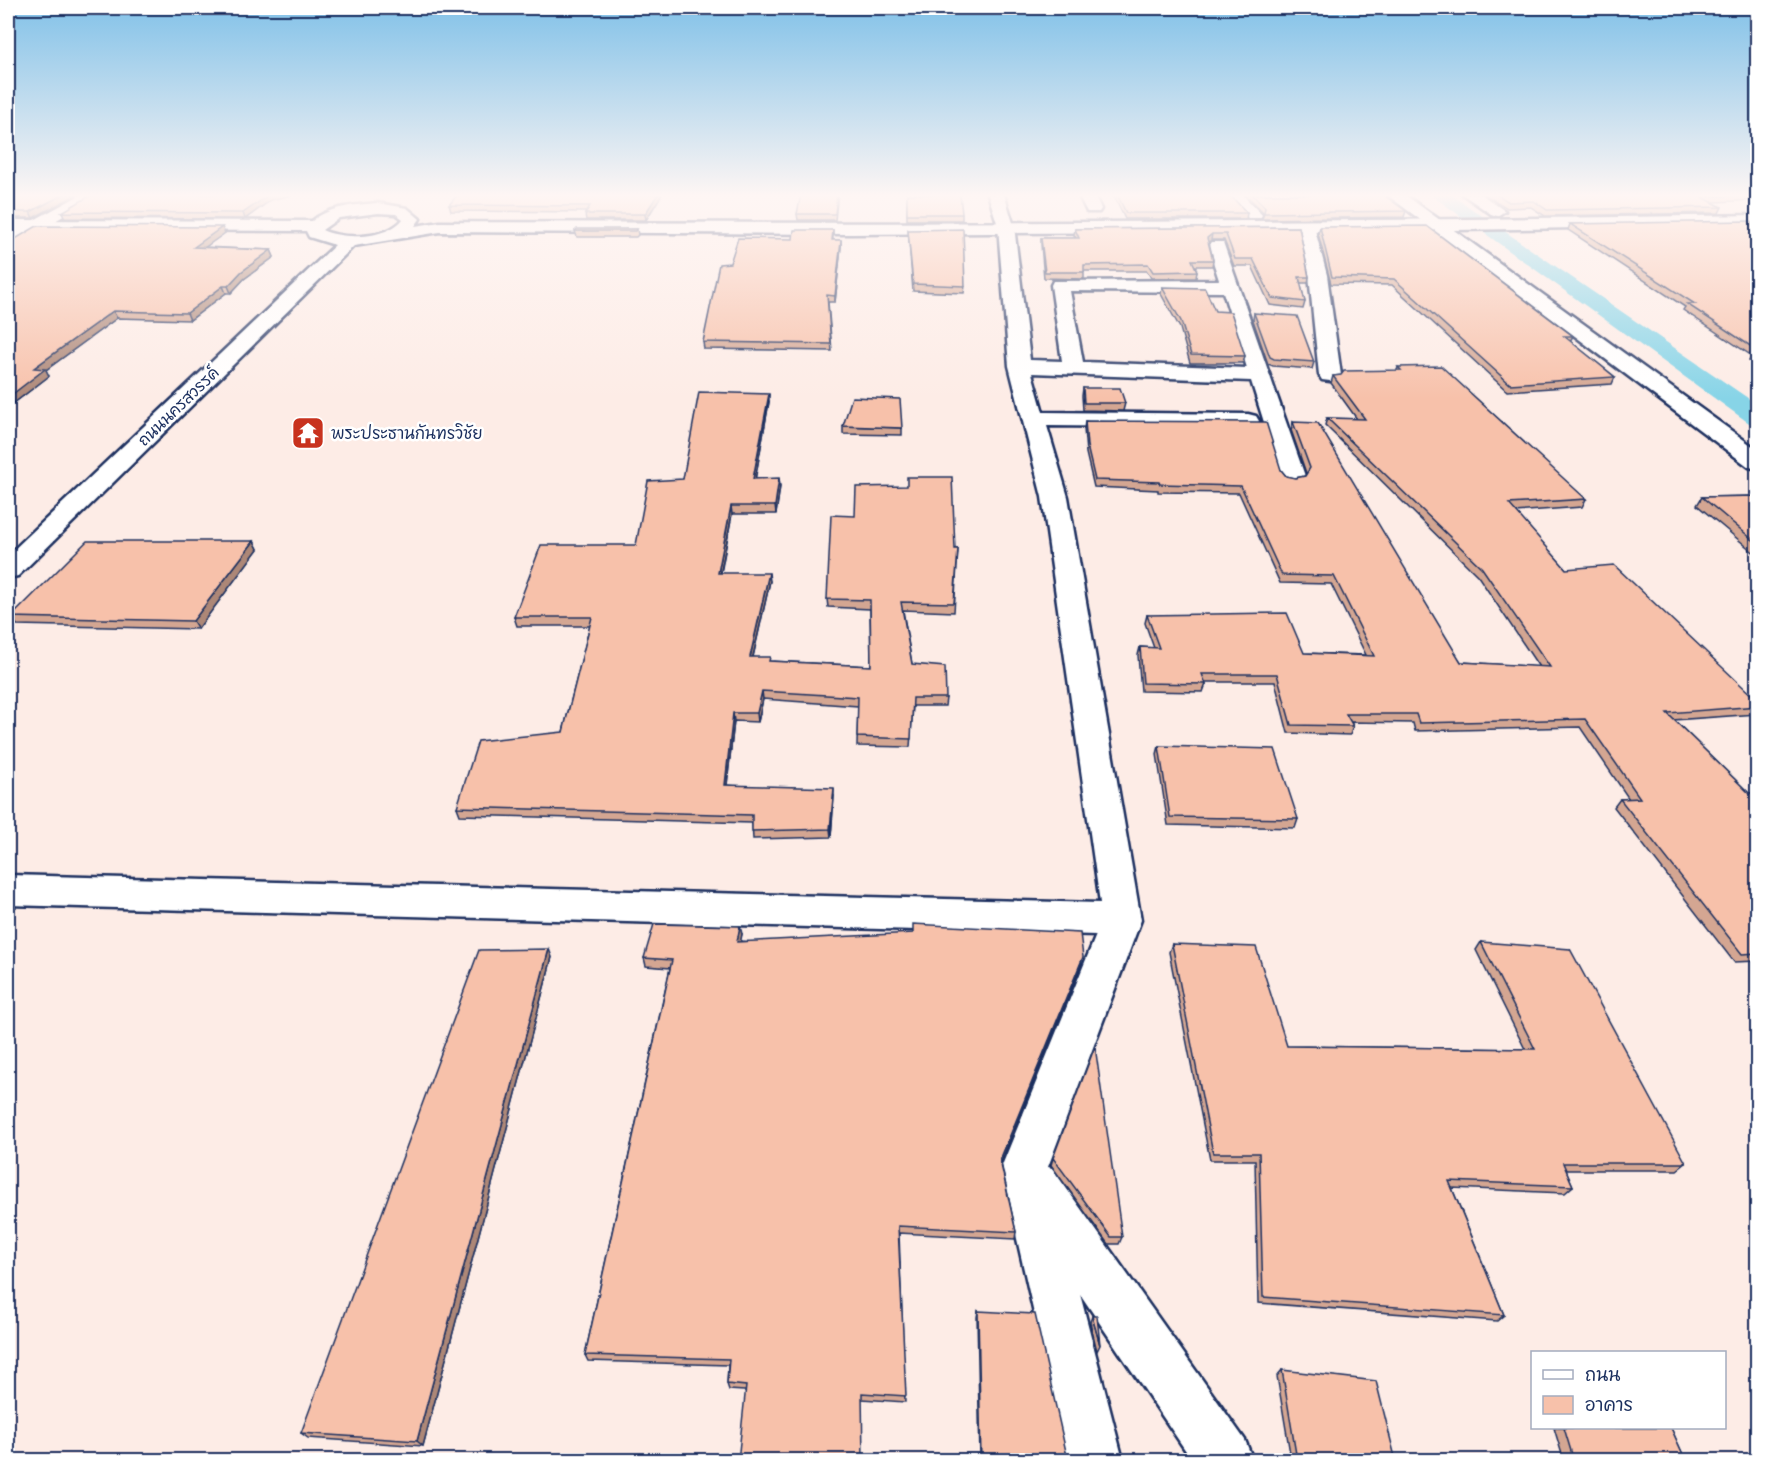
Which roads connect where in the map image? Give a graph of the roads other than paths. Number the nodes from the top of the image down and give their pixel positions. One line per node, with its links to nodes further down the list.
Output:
1 (327, 263): 16 (street, ถนนนครสวรรค์)
2 (1008, 263): 7 (street)
3 (1222, 263): 6 (street)
4 (1315, 263): 10 (street)
5 (1494, 263): 14 (street)
6 (1230, 286): 8 (street); 9 (street)
7 (1020, 366): 8 (street); 12 (street)
8 (1073, 367): 11 (street)
9 (1259, 375): 11 (street); 15 (street)
10 (1329, 375)
11 (1142, 395): 12 (street); 13 (street)
12 (1032, 419): 18 (street)
13 (1248, 421)
14 (1758, 462)
15 (1293, 477)
16 (8, 570)
17 (8, 890): 18 (street)
18 (1122, 920): 19 (street)
19 (1024, 1168): 20 (street); 21 (street)
20 (1095, 1461)
21 (1225, 1461)

